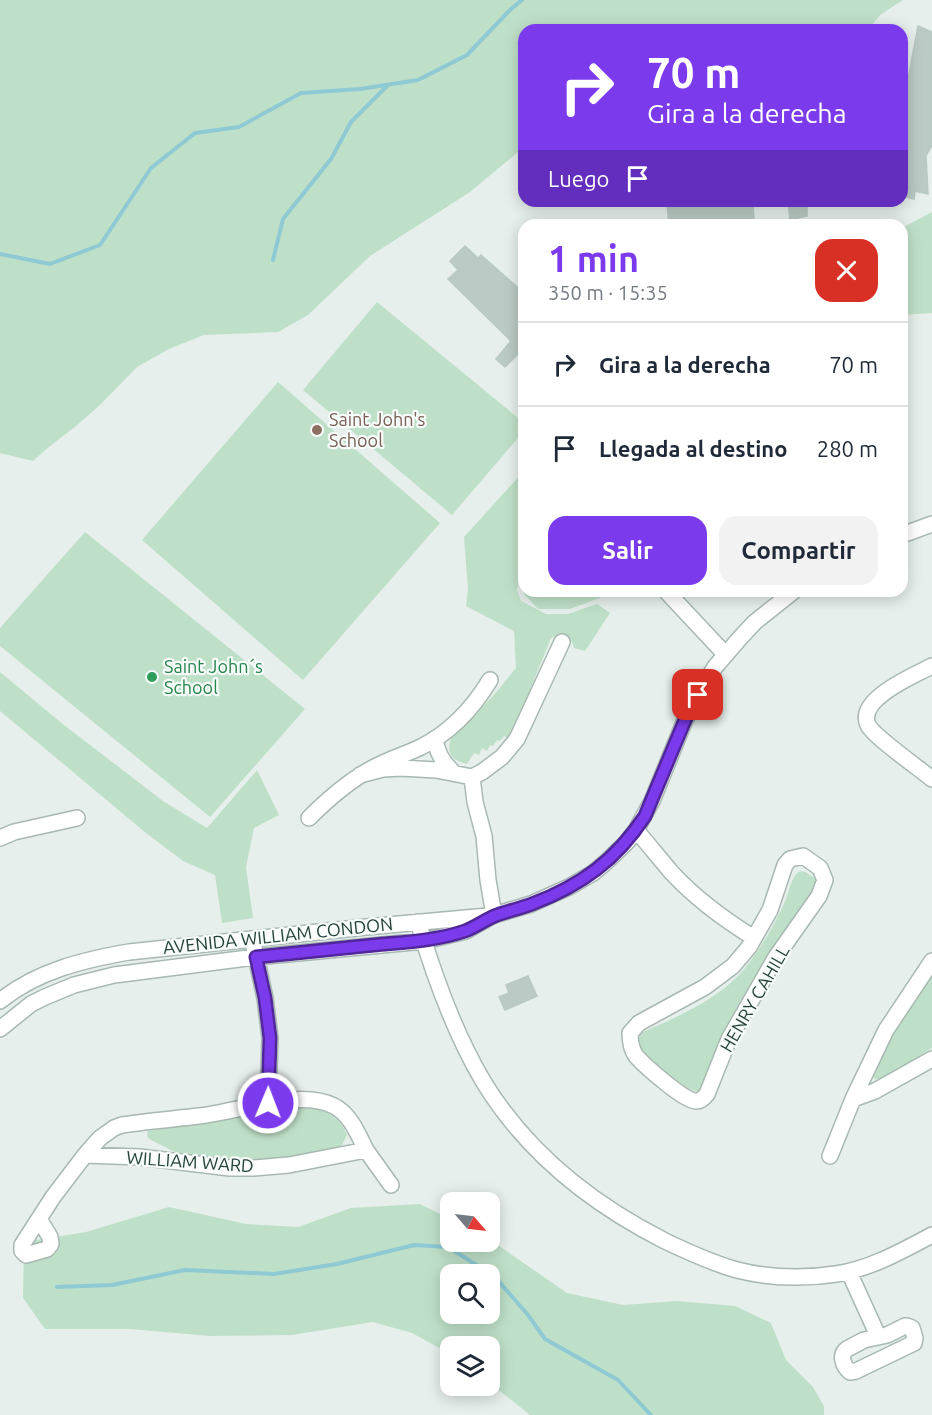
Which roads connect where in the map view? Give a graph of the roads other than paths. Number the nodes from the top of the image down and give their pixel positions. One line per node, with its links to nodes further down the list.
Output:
1 (932, 524): 2 (street)
2 (908, 532)
3 (672, 597): 6 (street)
4 (786, 597): 6 (street, AVENIDA WILLIAM CONDON)
5 (562, 642): 12 (street)
6 (725, 654): 17 (street, AVENIDA WILLIAM CONDON)
7 (932, 666): 13 (street)
8 (490, 680): 9 (street)
9 (436, 739): 10 (street); 11 (street)
10 (454, 773): 11 (street); 12 (street)
11 (360, 775): 14 (street)
12 (472, 777): 19 (street)
13 (932, 779)
14 (309, 818)
15 (77, 819): 18 (street)
16 (0, 822): 18 (street)
17 (636, 830): 19 (street, AVENIDA WILLIAM CONDON); 22 (street, HENRY CAHILL)
18 (7, 835)
19 (494, 915): 20 (street, AVENIDA WILLIAM CONDON); 23 (street, AVENIDA WILLIAM CONDON)
20 (418, 922): 21 (street, AVENIDA WILLIAM CONDON); 23 (street)
21 (252, 938): 24 (street); 26 (street, AVENIDA WILLIAM CONDON)
22 (754, 938): 22 (street, HENRY CAHILL)
23 (424, 941): 24 (street, AVENIDA WILLIAM CONDON); 37 (street)
24 (256, 957): 27 (street, AVENIDA WILLIAM CONDON); 30 (street)
25 (932, 962): 29 (street)
26 (0, 1000)
27 (0, 1029)
28 (929, 1066): 29 (street)
29 (853, 1100): 33 (street)
30 (268, 1103): 31 (street, WILLIAM WARD); 32 (street, WILLIAM WARD)
31 (366, 1150): 32 (street, WILLIAM WARD); 34 (street, WILLIAM WARD)
32 (84, 1155): 35 (street, WILLIAM WARD)
33 (830, 1156)
34 (391, 1185)
35 (39, 1219)
36 (932, 1235): 37 (street)
37 (849, 1272): 38 (street)
38 (878, 1336)

